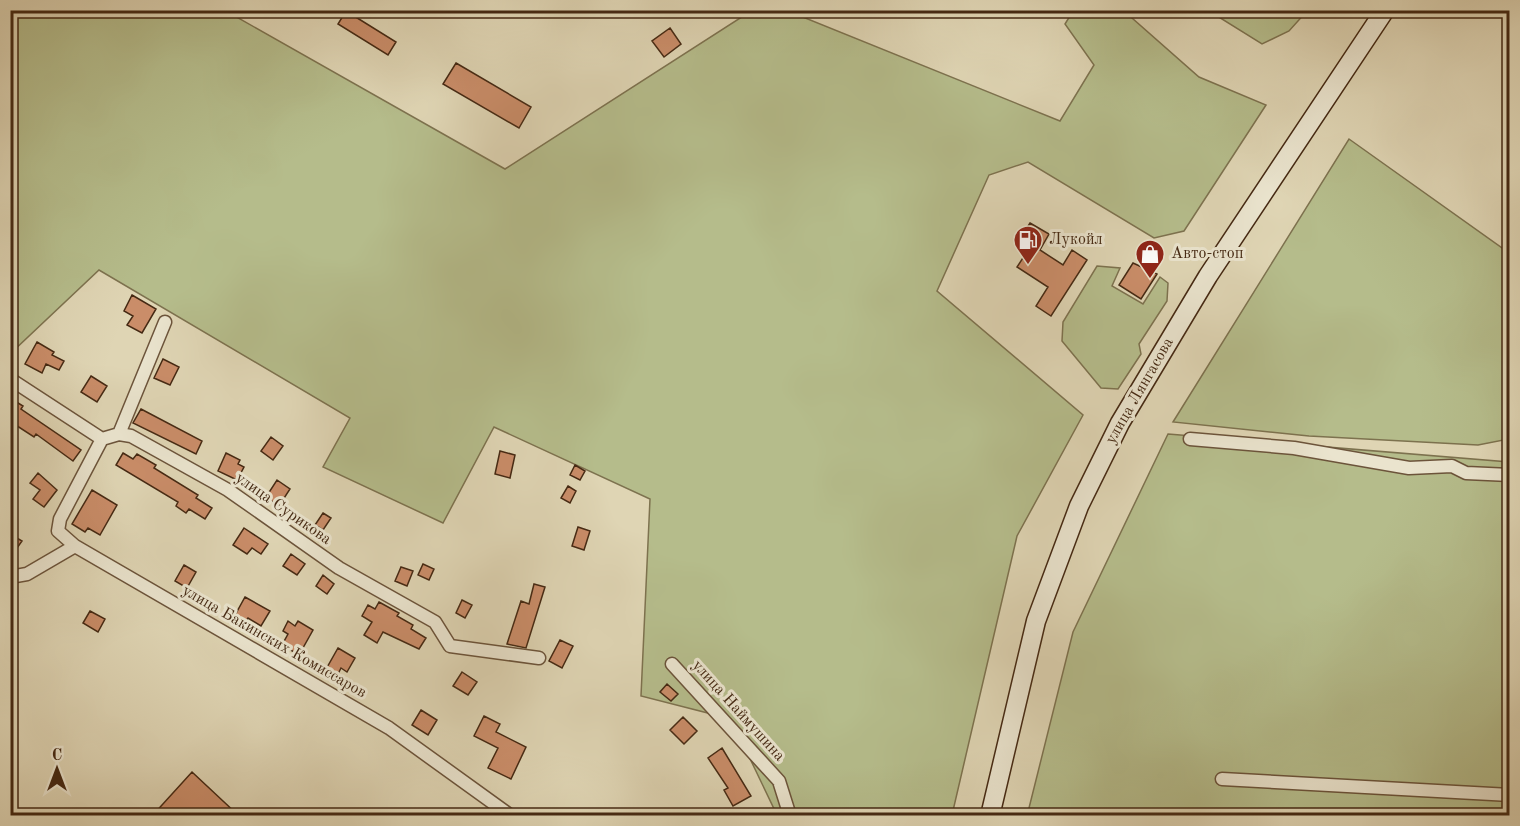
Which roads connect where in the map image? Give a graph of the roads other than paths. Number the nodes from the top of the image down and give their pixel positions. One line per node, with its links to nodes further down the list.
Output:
1 (1385, 10): 18 (main road, улица Лянгасова)
2 (165, 322): 4 (street)
3 (10, 379): 5 (street)
4 (120, 434): 5 (street); 10 (street, улица Сурикова)
5 (102, 439): 8 (street)
6 (1190, 439): 7 (street)
7 (1509, 475)
8 (75, 546): 9 (street); 16 (street, улица Бакинских Комиссаров)
9 (10, 577)
10 (539, 658)
11 (672, 664): 17 (street, улица Наймушина)
12 (1222, 779): 13 (street)
13 (1509, 795)
14 (10, 812): 15 (street)
15 (15, 816)
16 (511, 816)
17 (790, 816)
18 (990, 816)

